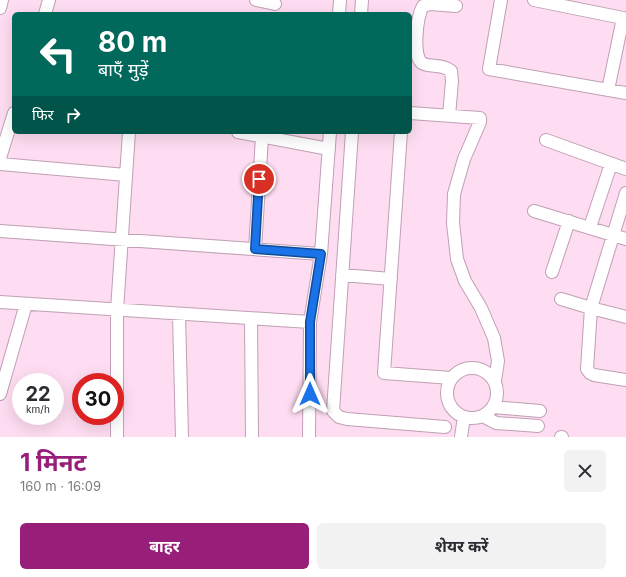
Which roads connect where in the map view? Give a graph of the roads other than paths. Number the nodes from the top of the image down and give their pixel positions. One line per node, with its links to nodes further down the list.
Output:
1 (2, 0): 10 (street)
2 (49, 0): 11 (street)
3 (256, 0): 8 (street)
4 (340, 0): 12 (street)
5 (362, 0): 13 (street)
6 (501, 0): 15 (street)
7 (534, 0): 14 (street)
8 (275, 6)
9 (456, 6): 18 (street)
10 (0, 8)
11 (46, 12)
12 (339, 12)
13 (361, 12)
14 (625, 19): 15 (street)
15 (608, 90): 16 (street)
16 (626, 93)
17 (412, 113): 18 (street)
18 (449, 116): 57 (street)
19 (12, 119): 28 (street)
20 (129, 134): 32 (street)
21 (250, 134): 25 (street)
22 (330, 134): 27 (street)
23 (352, 134): 44 (street)
24 (401, 134): 45 (street)
25 (262, 136): 27 (street); 41 (street)
26 (546, 140): 30 (street)
27 (329, 149): 42 (street)
28 (0, 158)
29 (0, 164): 32 (street)
30 (611, 164): 31 (street); 36 (street)
31 (626, 169)
32 (126, 175): 40 (street)
33 (626, 193): 38 (street)
34 (534, 211): 35 (street)
35 (569, 221): 36 (street); 43 (street)
36 (590, 227): 38 (street)
37 (0, 231): 40 (street)
38 (614, 235): 39 (street); 49 (street)
39 (626, 239)
40 (121, 240): 41 (street); 50 (street)
41 (255, 249): 42 (street)
42 (321, 254): 54 (street)
43 (552, 272)
44 (342, 275): 45 (street); 65 (street)
45 (391, 279): 55 (street)
46 (561, 299): 49 (street)
47 (0, 302): 48 (street)
48 (26, 304): 50 (street); 58 (street)
49 (591, 308): 52 (street); 56 (street)
50 (117, 310): 51 (street); 66 (street)
51 (179, 314): 53 (street); 67 (street)
52 (626, 316)
53 (251, 319): 54 (street); 68 (street)
54 (310, 322): 69 (street)
55 (451, 378): 57 (street); 59 (street)
56 (626, 380)
57 (495, 381): 60 (street)
58 (0, 394)
59 (449, 403): 63 (street); 65 (street)
60 (493, 407): 61 (street); 62 (street)
61 (540, 411)
62 (483, 416): 63 (street); 64 (street)
63 (464, 417): 70 (street)
64 (538, 426)
65 (445, 432)
66 (117, 437)
67 (182, 437)
68 (252, 437)
69 (309, 437)
70 (461, 437)

